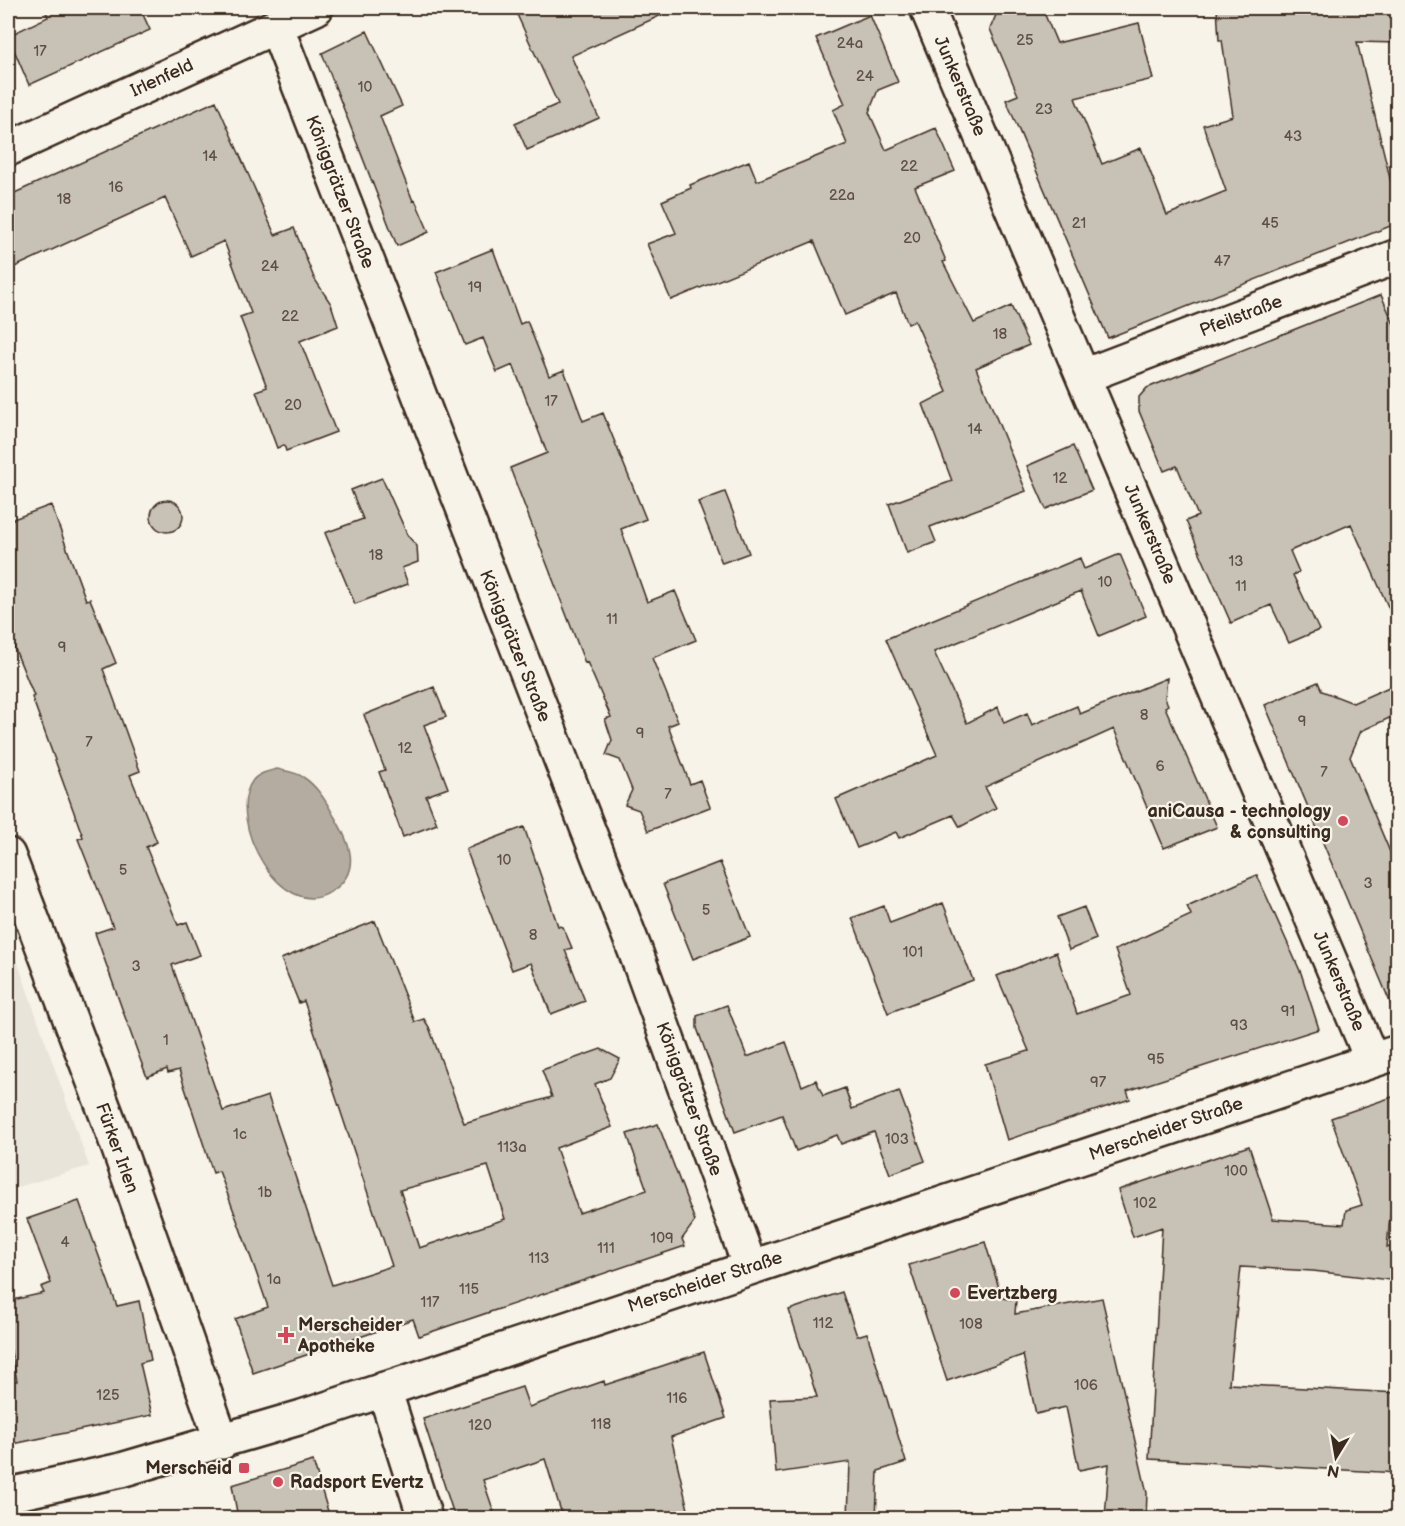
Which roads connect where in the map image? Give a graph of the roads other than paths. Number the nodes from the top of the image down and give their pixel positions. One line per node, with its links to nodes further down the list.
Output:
1 (316, 8): 3 (street, Irlenfeld)
2 (927, 8): 6 (street, Junkerstraße)
3 (276, 26): 4 (street, Irlenfeld); 9 (street, Königgrätzer Straße)
4 (8, 149)
5 (1398, 256): 6 (street, Pfeilstraße)
6 (1084, 376): 8 (street, Junkerstraße)
7 (8, 855): 11 (street, Fürker Irlen)
8 (1385, 1056): 9 (street, Merscheider Straße)
9 (750, 1267): 10 (street, Merscheider Straße)
10 (384, 1389): 11 (street, Merscheider Straße); 13 (street)
11 (222, 1442): 12 (street, Merscheider Straße)
12 (8, 1494)
13 (425, 1518)

